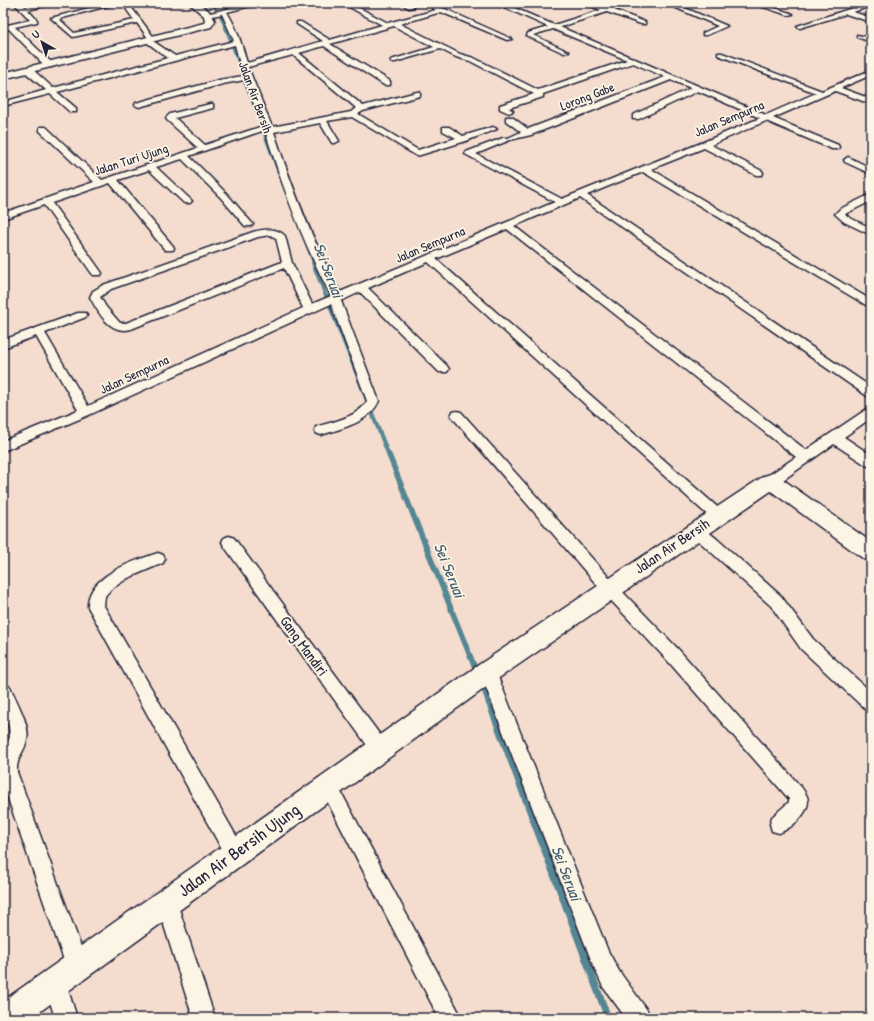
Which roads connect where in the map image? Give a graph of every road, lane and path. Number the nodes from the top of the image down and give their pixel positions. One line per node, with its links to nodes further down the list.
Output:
1 (17, 3): 18 (street)
2 (54, 3): 18 (street)
3 (116, 3): 25 (street)
4 (125, 3): 25 (street)
5 (193, 3): 21 (street)
6 (234, 3): 21 (street)
7 (260, 3): 21 (street)
8 (345, 3): 28 (street)
9 (403, 3): 16 (street)
10 (498, 3): 31 (street)
11 (587, 3): 20 (street)
12 (631, 3): 20 (street)
13 (668, 3): 32 (street)
14 (754, 3): 23 (street)
15 (871, 4): 22 (street)
16 (411, 7)
17 (434, 7): 19 (street)
18 (24, 9): 30 (street)
19 (443, 10): 28 (street); 34 (street)
20 (607, 10): 27 (street); 31 (street)
21 (218, 11): 35 (street); 37 (street, Jalan Air Bersih)
22 (847, 12): 24 (street); 29 (street)
23 (790, 14)
24 (871, 20)
25 (138, 21): 35 (street)
26 (299, 23): 38 (street)
27 (644, 23)
28 (391, 25): 38 (street); 39 (street)
29 (800, 26)
30 (6, 27): 46 (street)
31 (555, 27): 41 (street); 45 (street)
32 (705, 34)
33 (859, 36): 36 (street)
34 (509, 39)
35 (150, 40): 43 (street); 46 (street)
36 (871, 40)
37 (238, 42): 43 (street); 47 (street, Jalan Air Bersih)
38 (326, 43): 40 (street); 53 (street)
39 (440, 47): 44 (street); 57 (street)
40 (294, 52): 47 (street); 65 (street)
41 (566, 52)
42 (720, 54): 58 (street)
43 (174, 59): 56 (street)
44 (393, 61)
45 (632, 61): 51 (street); 57 (street)
46 (49, 65): 48 (street)
47 (245, 66): 52 (street, Jalan Air Bersih)
48 (28, 70): 50 (street); 56 (street)
49 (871, 72): 55 (street, Jalan Sempurna)
50 (3, 76)
51 (671, 77): 54 (street); 73 (street, Lorong Gabe)
52 (244, 78): 62 (street); 70 (street, Jalan Air Bersih)
53 (387, 83)
54 (698, 88): 66 (street); 67 (street)
55 (835, 88): 58 (street, Jalan Sempurna); 60 (street)
56 (50, 91): 61 (street); 64 (street)
57 (537, 93): 73 (street)
58 (822, 93): 67 (street, Jalan Sempurna)
59 (417, 94): 65 (street, Jalan Turi Ujung)
60 (871, 102)
61 (3, 104)
62 (139, 105)
63 (210, 106): 78 (street)
64 (73, 110)
65 (356, 112): 68 (street, Jalan Turi Ujung); 74 (street)
66 (636, 117)
67 (767, 117): 76 (street, Jalan Sempurna); 77 (street)
68 (322, 120): 70 (street, Jalan Turi Ujung); 75 (street)
69 (43, 129): 86 (street)
70 (268, 129): 78 (street, Jalan Turi Ujung); 101 (street, Jalan Air Bersih)
71 (446, 129): 74 (street)
72 (492, 130): 74 (street)
73 (528, 133): 91 (street, Lorong Gabe)
74 (463, 139)
75 (335, 141)
76 (704, 145): 82 (street, Jalan Sempurna); 84 (street)
77 (835, 147)
78 (204, 149): 79 (street, Jalan Turi Ujung)
79 (184, 156): 81 (street, Jalan Turi Ujung); 93 (street)
80 (848, 160): 83 (street)
81 (151, 167): 85 (street, Jalan Turi Ujung); 90 (street)
82 (644, 169): 87 (street, Jalan Sempurna); 102 (street)
83 (871, 171)
84 (759, 173)
85 (112, 179): 86 (street, Jalan Turi Ujung); 96 (street)
86 (100, 183): 89 (street, Jalan Turi Ujung)
87 (581, 195): 91 (street, Jalan Sempurna); 108 (street)
88 (871, 197): 95 (street)
89 (46, 201): 92 (street, Jalan Turi Ujung); 99 (street)
90 (187, 201)
91 (562, 202): 94 (street, Jalan Sempurna)
92 (4, 214)
93 (248, 224)
94 (509, 226): 97 (street, Jalan Sempurna); 115 (street)
95 (871, 232)
96 (169, 248)
97 (430, 259): 100 (street, Jalan Sempurna); 118 (street)
98 (287, 263): 98 (street); 103 (street)
99 (97, 272)
100 (362, 288): 101 (street, Jalan Sempurna); 107 (street)
101 (335, 295): 103 (street, Jalan Sempurna); 112 (street, Jalan Air Bersih)
102 (871, 305)
103 (311, 309): 109 (street, Jalan Sempurna)
104 (82, 315): 105 (street)
105 (38, 330): 106 (street); 109 (street)
106 (3, 344)
107 (442, 369)
108 (871, 393)
109 (85, 412): 114 (street, Jalan Sempurna)
110 (871, 412): 113 (street, Jalan Air Bersih)
111 (457, 415): 123 (street)
112 (321, 430)
113 (834, 438): 115 (street, Jalan Air Bersih); 116 (street)
114 (3, 446)
115 (805, 457): 117 (street, Jalan Air Bersih)
116 (871, 462)
117 (771, 481): 118 (street, Jalan Air Bersih); 121 (street)
118 (718, 516): 119 (street, Jalan Air Bersih)
119 (696, 530): 123 (street, Jalan Air Bersih); 126 (street)
120 (229, 542): 127 (street, Gang Mandiri)
121 (871, 553)
122 (158, 559): 130 (street)
123 (609, 588): 124 (street, Jalan Air Bersih); 129 (street)
124 (482, 676): 127 (street, Jalan Air Bersih Ujung); 138 (street)
125 (4, 693): 132 (street)
126 (871, 703)
127 (380, 750): 128 (street, Jalan Air Bersih Ujung)
128 (328, 785): 130 (street, Jalan Air Bersih Ujung); 137 (street)
129 (779, 824)
130 (235, 853): 131 (street, Jalan Air Bersih Ujung)
131 (167, 903): 132 (street, Jalan Air Bersih Ujung); 136 (street)
132 (77, 966): 133 (street, Jalan Air Bersih Ujung)
133 (55, 982): 134 (street, Jalan Air Bersih Ujung); 135 (street)
134 (5, 1018)
135 (66, 1018)
136 (204, 1018)
137 (451, 1018)
138 (639, 1018)

